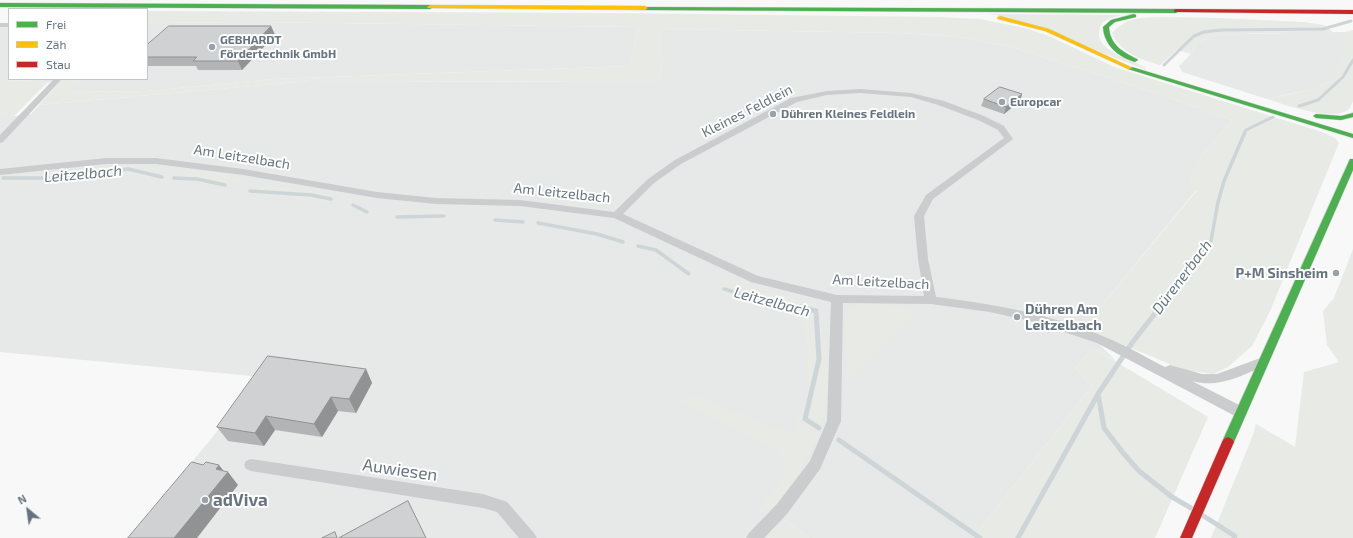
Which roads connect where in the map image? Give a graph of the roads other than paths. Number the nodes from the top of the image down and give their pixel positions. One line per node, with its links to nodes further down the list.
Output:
1 (568, 0): 2 (main road)
2 (1044, 1): 3 (main road)
3 (1349, 3)
4 (0, 5): 5 (main road)
5 (930, 9): 6 (main road); 8 (main road)
6 (1169, 11): 7 (main road); 8 (main road)
7 (1351, 12)
8 (1155, 72): 9 (main road)
9 (1176, 78): 12 (main road); 14 (main road)
10 (57, 80): 15 (street)
11 (1353, 115): 12 (main road)
12 (1316, 116): 13 (main road)
13 (1353, 128)
14 (1353, 136)
15 (0, 140)
16 (1353, 161): 22 (main road)
17 (0, 172): 18 (street, Am Leitzelbach)
18 (616, 215): 19 (street, Am Leitzelbach); 20 (street, Kleines Feldlein)
19 (837, 299): 20 (street, Am Leitzelbach); 26 (street)
20 (931, 300): 21 (street, Am Leitzelbach)
21 (1141, 361): 22 (street, Am Leitzelbach); 23 (street, Am Leitzelbach)
22 (1263, 362): 23 (main road)
23 (1240, 412): 27 (main road)
24 (251, 465): 25 (street, Auwiesen)
25 (528, 538)
26 (754, 538)
27 (1186, 538)

